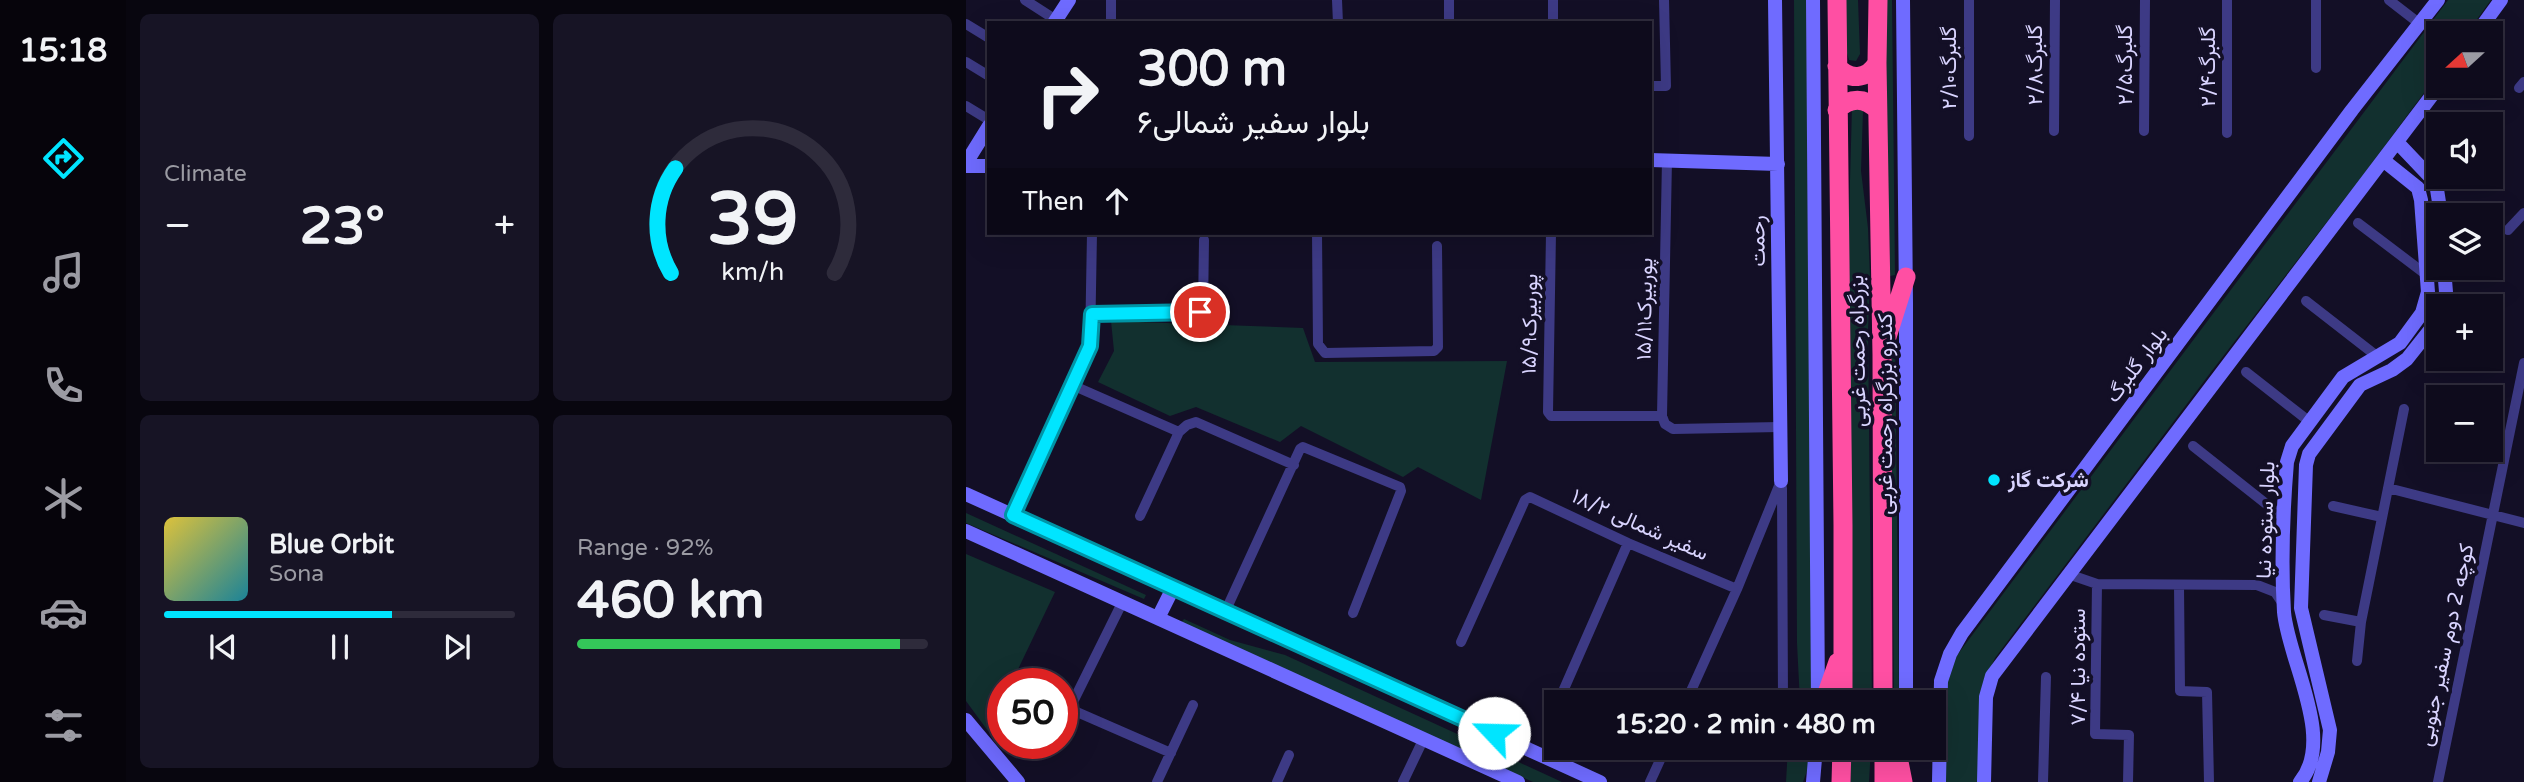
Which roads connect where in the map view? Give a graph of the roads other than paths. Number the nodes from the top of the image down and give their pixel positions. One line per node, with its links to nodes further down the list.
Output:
1 (1025, 0): 21 (street)
2 (1069, 0): 21 (street)
3 (1111, 0): 22 (street)
4 (1337, 0): 23 (street)
5 (1449, 0): 24 (street)
6 (1553, 0): 25 (street)
7 (1664, 0): 35 (street)
8 (1775, 0): 51 (street, رحمت)
9 (1814, 0): 114 (street)
10 (1837, 0): 32 (highway, بزرگراه رحمت غربی)
11 (1878, 0): 31 (highway, بزرگراه رحمت غربی)
12 (1903, 0): 66 (street, کندرو بزرگراه رحمت غربی)
13 (1969, 0): 45 (street, گلبرگ۲/۱۰)
14 (2055, 0): 42 (street, گلبرگ۲/۸)
15 (2145, 0): 43 (street, گلبرگ۲/۵)
16 (2227, 0): 44 (street, گلبرگ۲/۴)
17 (2316, 0): 33 (street)
18 (2389, 0): 28 (street)
19 (2438, 0): 28 (street, بلوار گلبرگ)
20 (2501, 0): 26 (street)
21 (1055, 21)
22 (1111, 21)
23 (1338, 21)
24 (1449, 21)
25 (1553, 21)
26 (2486, 21)
27 (966, 24): 29 (street)
28 (2420, 24): 143 (street, بلوار گلبرگ)
29 (987, 37)
30 (966, 62): 34 (street)
31 (1877, 63): 32 (highway); 39 (highway, بزرگراه رحمت غربی)
32 (1837, 66): 38 (highway, بزرگراه رحمت غربی)
33 (2316, 68)
34 (987, 75)
35 (1652, 86)
36 (2430, 98): 46 (street)
37 (966, 106): 40 (street)
38 (1837, 110): 39 (highway); 108 (highway, بزرگراه رحمت غربی)
39 (1877, 110): 71 (highway, بزرگراه رحمت غربی)
40 (987, 119)
41 (987, 129): 50 (street)
42 (2054, 131)
43 (2144, 131)
44 (2227, 133)
45 (1969, 136)
46 (2397, 142): 49 (street); 53 (street)
47 (1652, 160): 48 (street)
48 (1667, 160): 51 (street); 77 (street, پوربیرک۱۵/۱۱)
49 (2384, 160): 54 (street, بلوار ستوده نیا); 95 (street)
50 (966, 162): 52 (street)
51 (1778, 164): 79 (street, رحمت)
52 (987, 166)
53 (2423, 169): 54 (street); 55 (street)
54 (2410, 183): 64 (street, بلوار ستوده نیا)
55 (2439, 203)
56 (2524, 213): 58 (street)
57 (2358, 223): 65 (street)
58 (2508, 230)
59 (1092, 235): 69 (street)
60 (1317, 235): 63 (street)
61 (1551, 235): 77 (street, پوربیرک۱۵/۹)
62 (1204, 240): 69 (street)
63 (1437, 246)
64 (2426, 254)
65 (2426, 274)
66 (1906, 277): 71 (highway); 118 (street, کندرو بزرگراه رحمت غربی)
67 (2428, 280): 72 (street, بلوار ستوده نیا)
68 (2306, 301): 72 (street)
69 (1092, 314): 75 (street)
70 (2426, 335): 149 (street, بلوار ستوده نیا)
71 (1882, 355): 117 (highway, بزرگراه رحمت غربی)
72 (2378, 356): 78 (street, بلوار ستوده نیا)
73 (2524, 363): 88 (street, کوچه 2 دوم سفیر جنوبی)
74 (2246, 372): 78 (street)
75 (1072, 385): 80 (street); 87 (street)
76 (2404, 409): 84 (street)
77 (1662, 416): 79 (street)
78 (2310, 422): 91 (street, بلوار ستوده نیا)
79 (1781, 427): 83 (street, رحمت)
80 (1179, 432): 82 (street); 89 (street)
81 (2193, 446): 91 (street)
82 (1294, 465): 102 (street); 103 (street)
83 (1782, 481): 99 (street); 113 (street)
84 (2388, 488): 88 (street); 90 (street)
85 (966, 494): 87 (street)
86 (2333, 506): 90 (street)
87 (1013, 515): 98 (street)
88 (2492, 515): 92 (street); 150 (street, کوچه 2 دوم سفیر جنوبی)
89 (1140, 516)
90 (2382, 517): 106 (street)
91 (2284, 518): 101 (street, بلوار ستوده نیا)
92 (2524, 523)
93 (966, 531): 100 (street)
94 (1628, 543): 99 (street, سفیر شمالی ۱۸/۲); 107 (street, سفیر شمالی ۱۸/۲); 111 (street)
95 (2068, 574): 96 (street); 144 (street)
96 (2097, 584): 97 (street); 146 (street, ستوده نیا ۷/۴)
97 (2179, 585): 101 (street); 147 (street)
98 (1173, 588): 102 (street); 105 (street)
99 (1737, 589): 112 (street)
100 (1123, 601): 105 (street); 119 (street)
101 (2284, 605): 148 (street, بلوار ستوده نیا)
102 (1225, 611): 138 (street)
103 (1353, 613)
104 (2324, 615): 106 (street)
105 (1158, 618): 123 (street)
106 (2361, 622): 109 (street)
107 (1461, 642)
108 (1843, 648): 115 (highway); 116 (highway, بزرگراه رحمت غربی)
109 (2357, 661)
110 (2046, 677): 145 (street)
111 (1564, 689)
112 (1691, 690)
113 (1783, 690)
114 (1818, 690)
115 (1828, 690)
116 (1843, 690)
117 (1884, 690)
118 (1906, 690)
119 (1078, 693)
120 (1193, 705): 124 (street)
121 (1078, 712): 124 (street)
122 (966, 720): 133 (street)
123 (1424, 738): 136 (street); 137 (street)
124 (1171, 753): 134 (street)
125 (1289, 755): 135 (street)
126 (1659, 760): 139 (street)
127 (1814, 760): 132 (street)
128 (1842, 760): 140 (highway)
129 (1884, 760): 141 (highway)
130 (1899, 760): 142 (highway)
131 (1904, 760): 142 (street)
132 (1812, 779)
133 (1016, 781)
134 (1157, 782)
135 (1277, 782)
136 (1403, 782)
137 (1518, 782)
138 (1600, 782)
139 (1650, 782)
140 (1841, 782)
141 (1884, 782)
142 (1903, 782)
143 (1939, 782)
144 (1984, 782)
145 (2042, 782)
146 (2128, 782)
147 (2209, 782)
148 (2300, 782)
149 (2319, 782)
150 (2438, 782)

